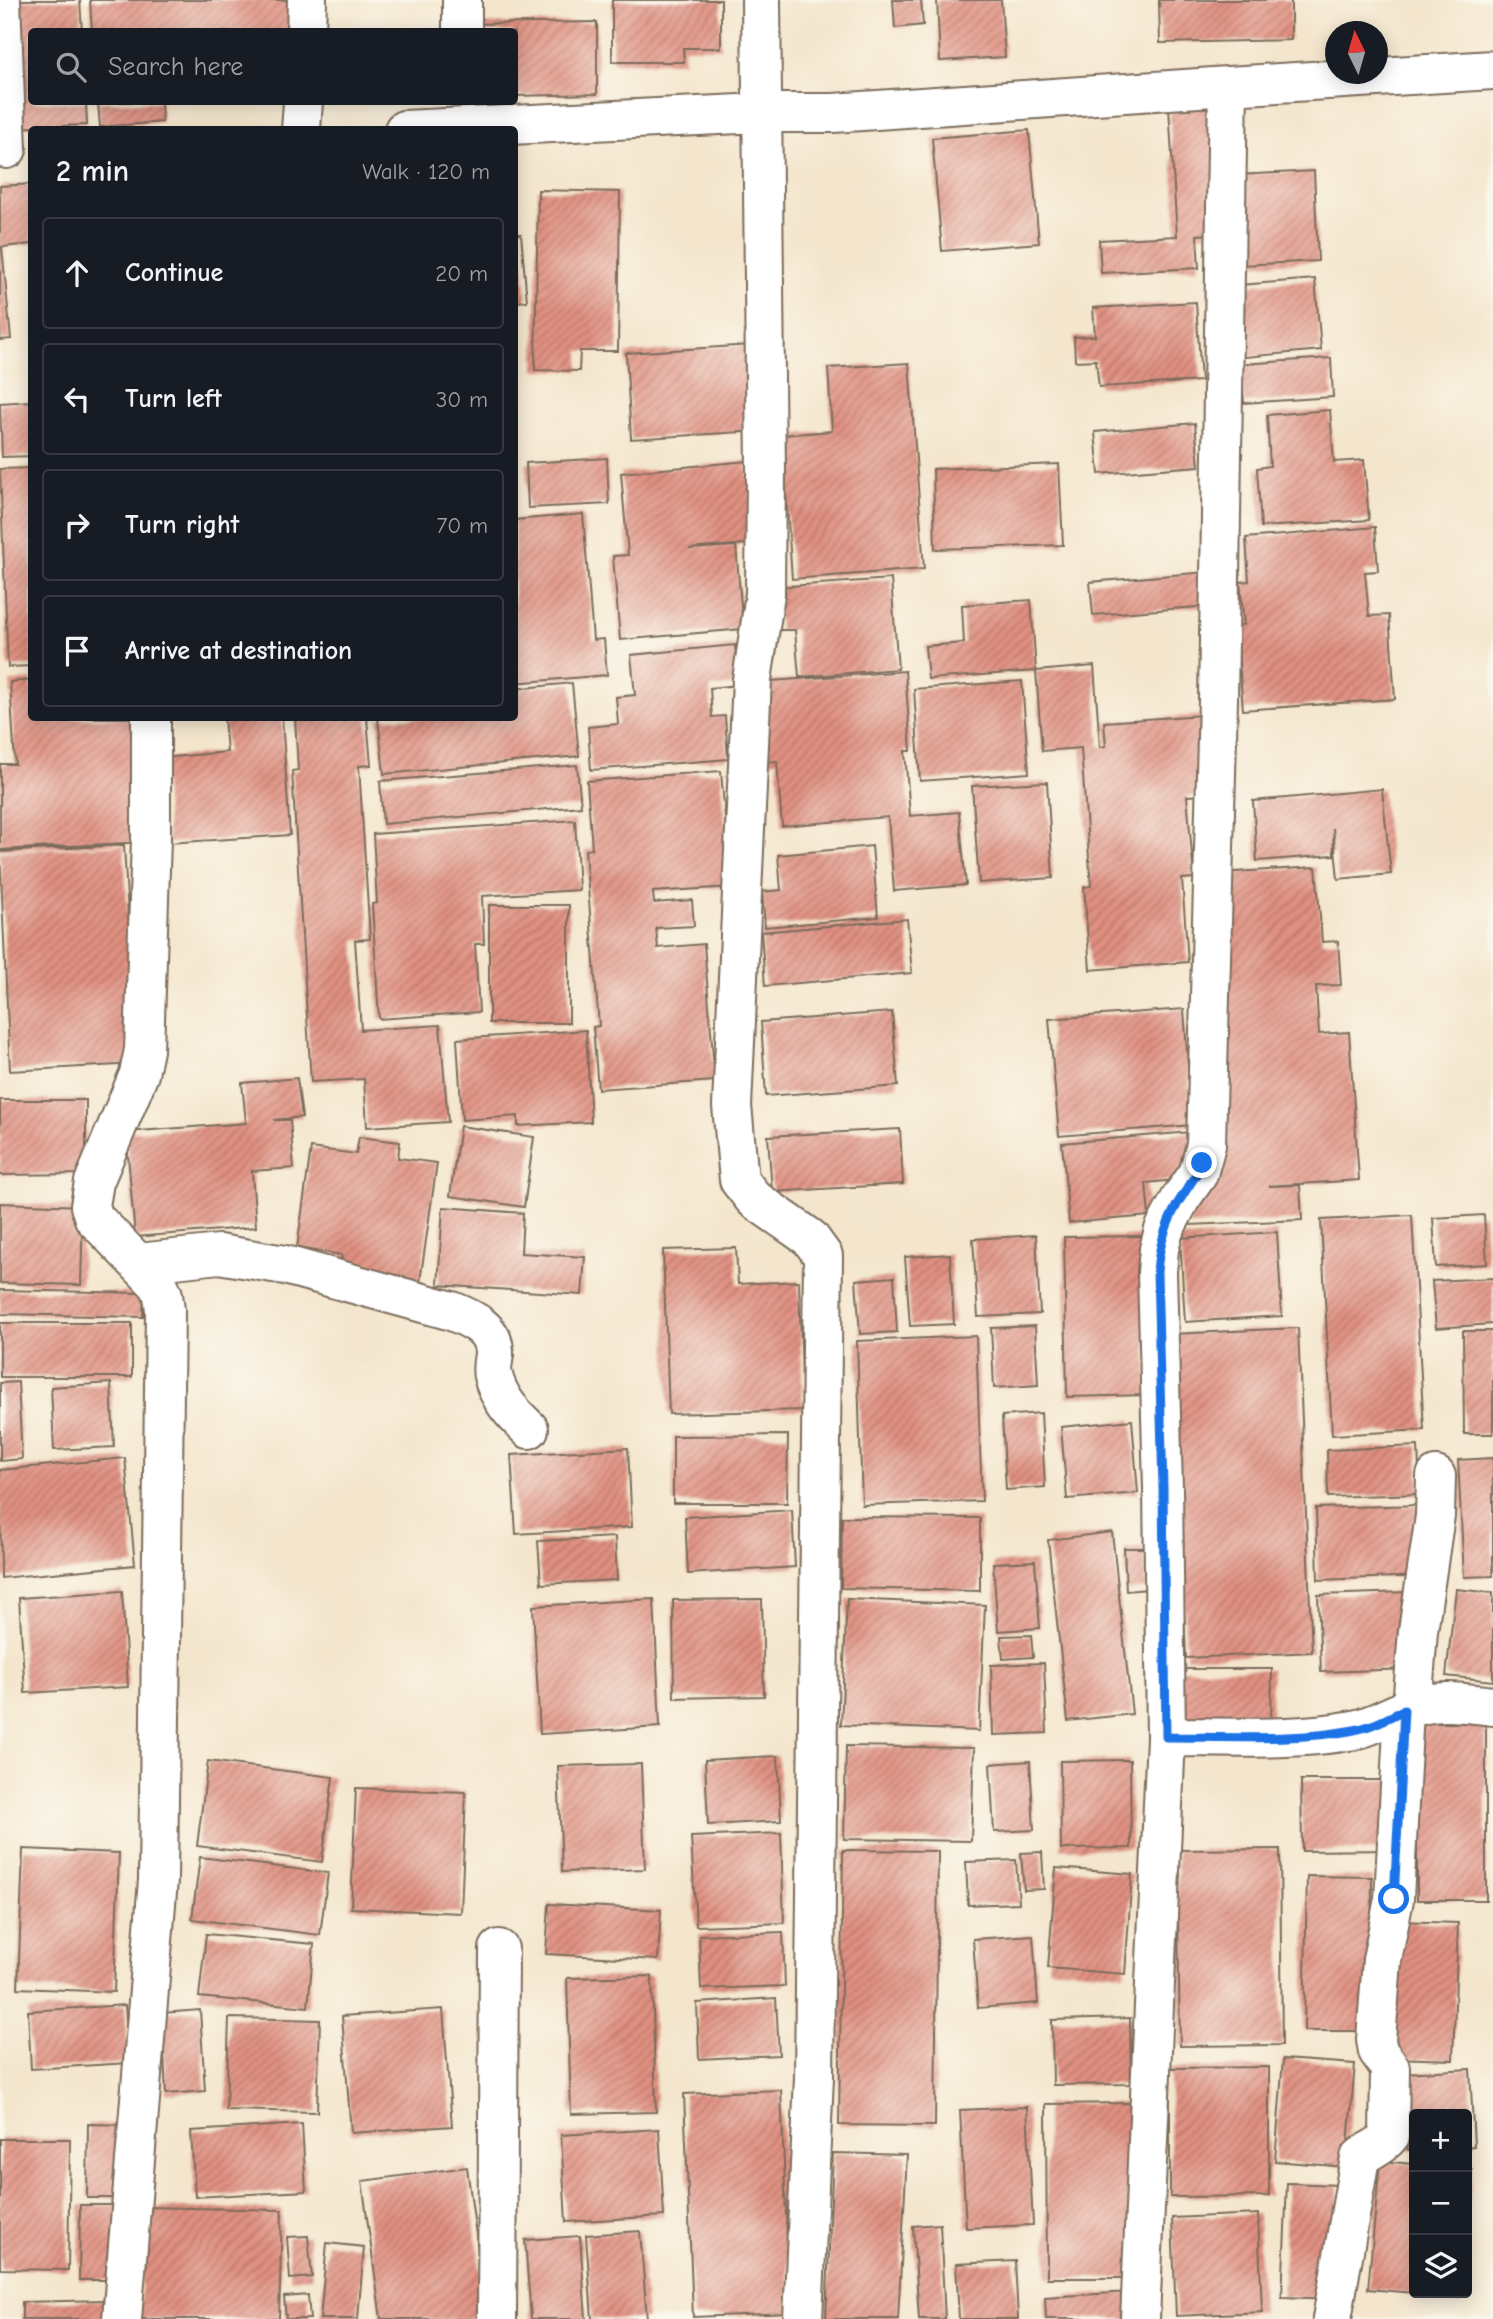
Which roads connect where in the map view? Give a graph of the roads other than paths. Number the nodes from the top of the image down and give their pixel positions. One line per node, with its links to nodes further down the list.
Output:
1 (1, 0): 14 (street)
2 (307, 0): 5 (street)
3 (462, 0): 6 (street)
4 (761, 0): 10 (street)
5 (306, 28)
6 (462, 28)
7 (1493, 70): 8 (street)
8 (1228, 86): 10 (street); 21 (street)
9 (303, 105): 12 (street)
10 (761, 113): 11 (street); 25 (street)
11 (463, 114): 13 (street)
12 (301, 126)
13 (419, 126)
14 (13, 148)
15 (151, 721): 16 (street)
16 (139, 1263): 17 (street); 23 (street)
17 (529, 1429)
18 (1436, 1476): 20 (street)
19 (1493, 1706): 20 (street)
20 (1408, 1709): 21 (street); 27 (street)
21 (1166, 1737): 26 (street)
22 (499, 1949): 24 (street)
23 (122, 2319)
24 (497, 2319)
25 (803, 2319)
26 (1140, 2319)
27 (1332, 2319)

